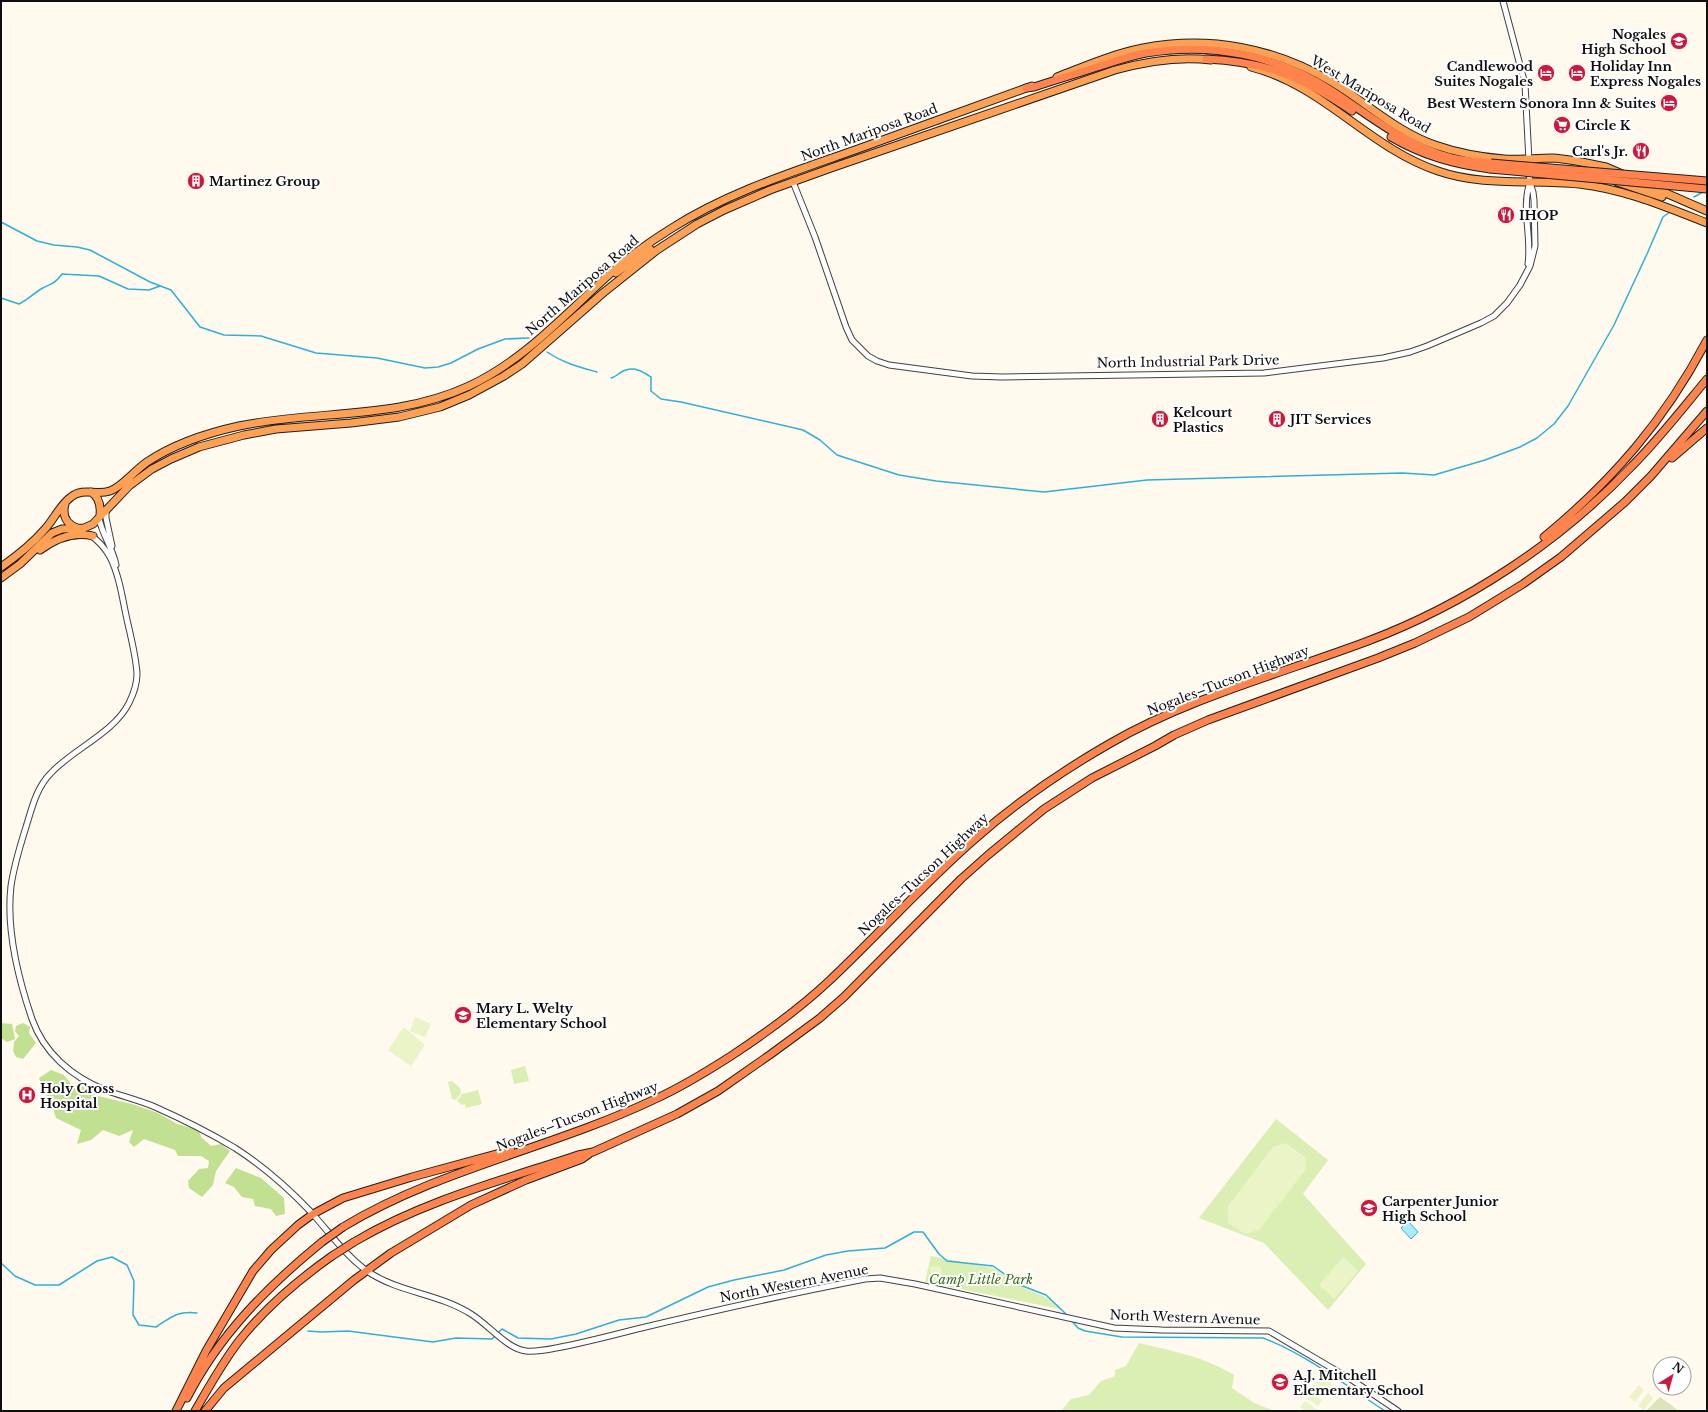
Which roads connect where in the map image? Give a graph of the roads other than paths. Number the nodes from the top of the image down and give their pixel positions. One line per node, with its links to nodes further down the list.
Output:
1 (1503, 1): 6 (street, North Industrial Park Drive)
2 (1112, 57): 4 (highway, North Mariposa Road); 6 (highway, West Mariposa Road)
3 (1206, 59): 7 (highway); 8 (highway); 10 (highway, North Mariposa Road)
4 (1026, 88): 5 (highway, North Mariposa Road); 7 (highway)
5 (863, 147): 10 (highway); 13 (highway, North Mariposa Road)
6 (1529, 159): 8 (street, North Industrial Park Drive); 12 (highway, West Mariposa Road)
7 (1491, 166): 9 (highway, bridge); 11 (highway, bridge)
8 (1529, 180): 10 (street, North Industrial Park Drive); 12 (highway); 16 (highway)
9 (1707, 181)
10 (793, 182): 13 (highway); 14 (highway, North Mariposa Road)
11 (1707, 189)
12 (1660, 194): 15 (highway, West Mariposa Road)
13 (719, 202): 17 (highway, North Mariposa Road)
14 (724, 210): 17 (highway); 18 (highway, North Mariposa Road)
15 (1707, 211)
16 (1707, 223)
17 (610, 274): 18 (highway, North Mariposa Road)
18 (553, 332): 22 (highway, North Mariposa Road); 24 (highway, North Mariposa Road)
19 (1707, 340): 40 (highway)
20 (1707, 379): 40 (highway, Nogales–Tucson Highway)
21 (1707, 411): 29 (highway)
22 (330, 416): 23 (highway, North Mariposa Road); 24 (highway)
23 (253, 424): 26 (highway); 27 (highway, North Mariposa Road)
24 (322, 426): 26 (highway, North Mariposa Road)
25 (1707, 428): 29 (highway)
26 (246, 434): 28 (highway, North Mariposa Road)
27 (192, 440): 28 (highway); 30 (highway, North Mariposa Road)
28 (187, 452): 32 (highway, North Mariposa Road)
29 (1651, 476): 42 (highway)
30 (91, 492): 31 (highway, North Mariposa Road); 32 (highway)
31 (65, 504): 33 (highway); 37 (highway, North Mariposa Road)
32 (102, 514): 33 (highway, North Mariposa Road); 35 (street); 35 (street)
33 (79, 528): 34 (street); 36 (highway, North Mariposa Road)
34 (92, 536): 36 (highway); 38 (street)
35 (115, 559): 38 (street)
36 (20, 564): 39 (highway, North Mariposa Road)
37 (1, 568)
38 (117, 574): 43 (street, North Western Avenue)
39 (1, 578)
40 (1455, 600): 41 (highway, Nogales–Tucson Highway)
41 (566, 1135): 43 (highway); 46 (highway, Nogales–Tucson Highway, bridge)
42 (593, 1152): 44 (highway); 47 (highway, bridge)
43 (313, 1214): 44 (street, North Western Avenue); 45 (highway)
44 (368, 1271): 48 (highway); 49 (street, North Western Avenue)
45 (176, 1411)
46 (181, 1411)
47 (195, 1411)
48 (205, 1411)
49 (1398, 1411)

